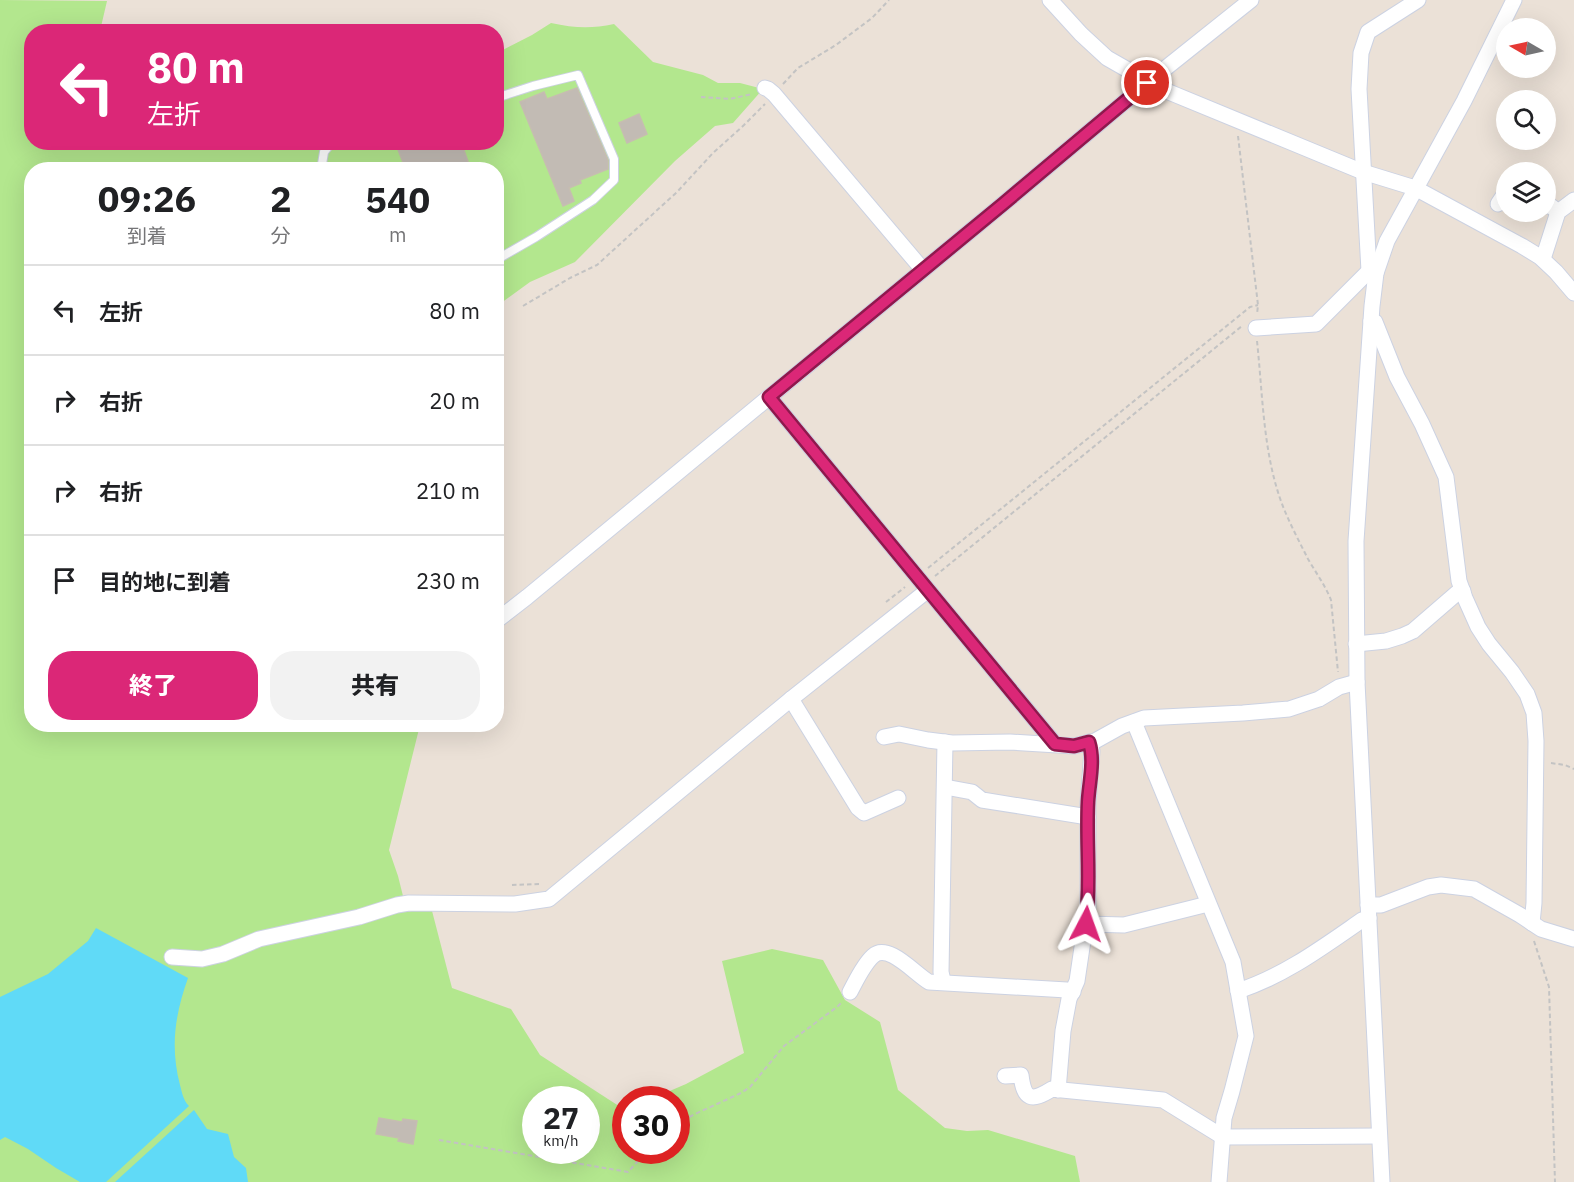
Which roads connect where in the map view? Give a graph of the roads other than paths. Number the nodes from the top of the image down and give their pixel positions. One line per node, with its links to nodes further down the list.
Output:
1 (1050, 0): 5 (street)
2 (1251, 0): 5 (street)
3 (1418, 0): 8 (street)
4 (1514, 0): 9 (street)
5 (1147, 83): 8 (street); 15 (street)
6 (770, 91): 15 (street)
7 (504, 95): 13 (lane)
8 (1363, 172): 9 (street); 16 (street)
9 (1415, 188): 14 (street); 16 (street)
10 (1574, 200): 11 (street)
11 (1556, 206)
12 (1549, 222): 14 (street)
13 (504, 255)
14 (1543, 259): 17 (street)
15 (923, 270): 20 (street)
16 (1373, 272): 18 (street); 19 (street)
17 (1574, 293)
18 (1371, 321): 22 (street); 24 (street)
19 (1256, 324)
20 (769, 397): 21 (street); 23 (street)
21 (923, 584): 26 (street); 31 (street)
22 (1463, 591): 24 (street); 37 (street)
23 (504, 615)
24 (1356, 644): 25 (street)
25 (1357, 682): 27 (street); 36 (street)
26 (791, 699): 33 (street); 40 (street)
27 (1134, 722): 30 (street); 35 (street)
28 (884, 737): 29 (street)
29 (945, 742): 31 (street); 32 (street)
30 (1089, 742): 31 (street); 34 (street)
31 (1055, 744)
32 (945, 788): 34 (street); 41 (street)
33 (898, 798)
34 (1088, 817): 38 (street)
35 (1208, 904): 38 (street); 42 (street)
36 (1369, 912): 37 (street); 42 (street); 47 (street)
37 (1532, 923): 39 (street)
38 (1086, 924): 44 (street)
39 (1574, 939)
40 (172, 957)
41 (944, 981): 43 (street); 44 (street)
42 (1238, 991): 48 (street)
43 (849, 992)
44 (1072, 992): 46 (street)
45 (1005, 1076): 46 (street)
46 (1058, 1090): 48 (street)
47 (1379, 1136): 48 (street); 50 (street)
48 (1223, 1137): 49 (street)
49 (1219, 1182)
50 (1382, 1182)

